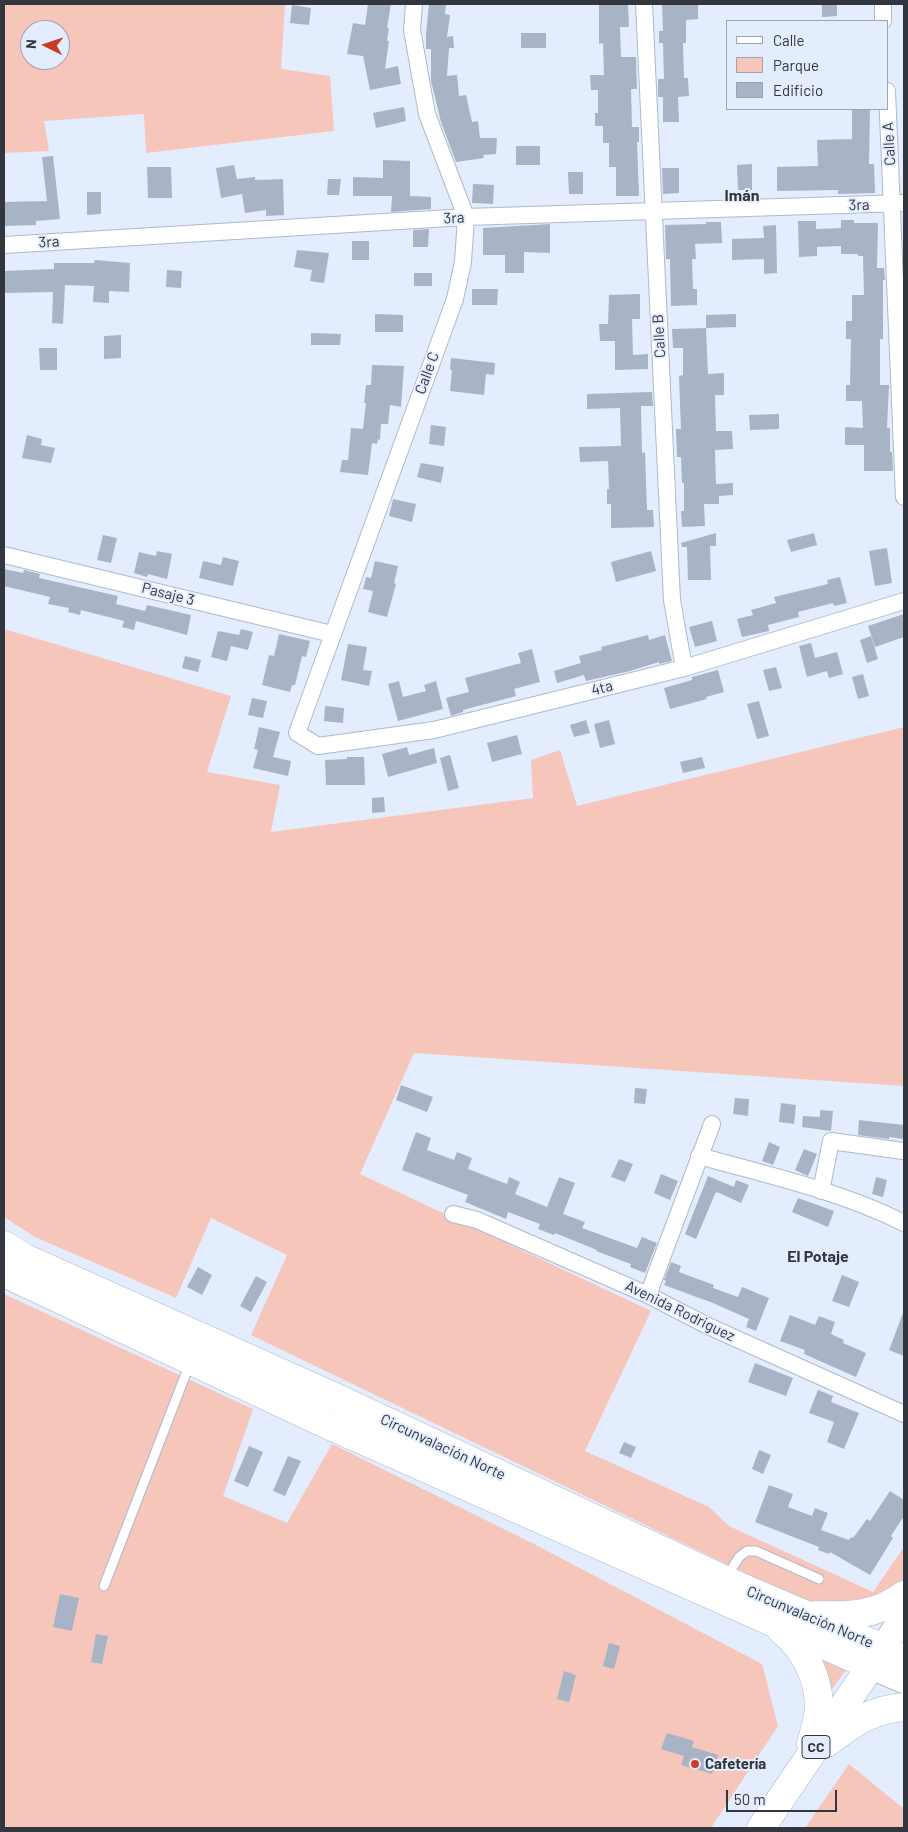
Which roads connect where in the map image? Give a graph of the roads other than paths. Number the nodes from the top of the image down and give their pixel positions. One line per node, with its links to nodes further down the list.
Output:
1 (414, 4): 8 (street, Calle C)
2 (644, 4): 7 (street, Calle B)
3 (883, 4): 4 (street)
4 (884, 20)
5 (888, 101): 6 (street, Calle A)
6 (898, 204): 7 (street, 3ra); 10 (street, Calle A)
7 (653, 212): 8 (street, 3ra); 14 (street, Calle B)
8 (466, 217): 9 (street, 3ra); 13 (street, Calle C)
9 (4, 245)
10 (904, 497)
11 (4, 555): 13 (street, Pasaje 3)
12 (904, 601): 14 (street, 4ta)
13 (332, 634): 15 (street, Calle C)
14 (684, 668): 15 (street, 4ta)
15 (297, 734)
16 (712, 1124): 18 (street)
17 (903, 1151): 19 (street)
18 (699, 1156): 19 (street); 24 (street)
19 (821, 1190): 21 (street)
20 (453, 1214): 24 (street, Avenida Rodriguez)
21 (904, 1223)
22 (4, 1245): 28 (highway, Circunvalación Norte)
23 (4, 1274): 25 (highway, Circunvalación Norte)
24 (648, 1294): 26 (street, Avenida Rodriguez)
25 (191, 1362): 29 (lane); 32 (highway, Circunvalación Norte)
26 (904, 1414)
27 (819, 1579): 28 (lane)
28 (725, 1580): 32 (highway, Circunvalación Norte)
29 (104, 1586)
30 (904, 1595): 32 (highway)
31 (904, 1616): 33 (main road, CC)
32 (784, 1617): 33 (highway, Circunvalación Norte); 36 (highway)
33 (886, 1657): 34 (main road); 36 (highway, CC)
34 (904, 1680)
35 (904, 1707): 36 (highway)
36 (808, 1758): 37 (highway, CC)
37 (761, 1828)

